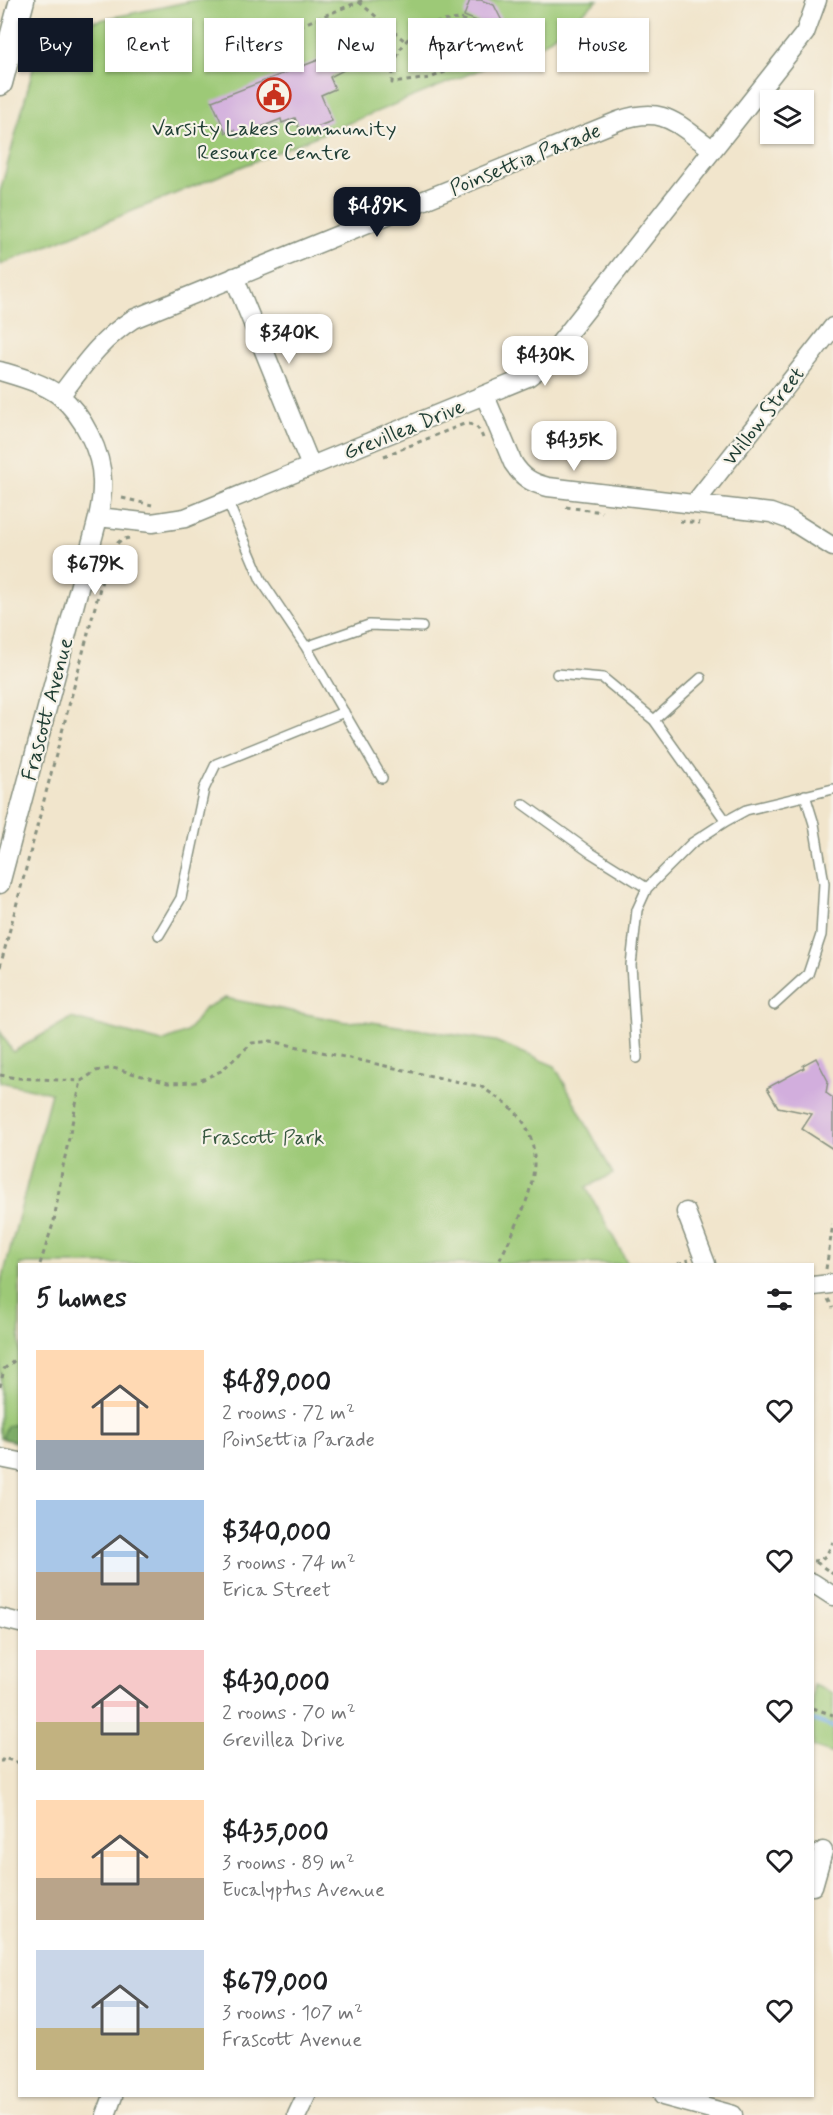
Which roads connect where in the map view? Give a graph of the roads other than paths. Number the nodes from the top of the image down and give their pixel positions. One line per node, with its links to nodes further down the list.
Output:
1 (22, 0): 3 (street)
2 (817, 0): 4 (street, Grevillea Drive)
3 (0, 83)
4 (712, 149): 5 (street, Poinsettia Parade); 9 (street, Grevillea Drive)
5 (234, 278): 8 (street, Poinsettia Parade); 10 (street)
6 (833, 327): 12 (street, Willow Street)
7 (0, 372): 8 (street, Frascott Avenue)
8 (60, 396): 13 (street, Frascott Avenue)
9 (484, 396): 10 (street, Grevillea Drive); 12 (street)
10 (310, 466): 11 (street, Grevillea Drive)
11 (227, 500): 13 (street, Grevillea Drive); 16 (lane)
12 (694, 504): 14 (street)
13 (98, 517): 26 (street, Frascott Avenue)
14 (833, 547)
15 (422, 627): 16 (lane)
16 (306, 647): 19 (lane)
17 (557, 674): 20 (lane)
18 (701, 678): 20 (lane)
19 (344, 712): 21 (lane); 28 (lane)
20 (654, 720): 25 (lane)
21 (382, 778)
22 (833, 789): 23 (lane)
23 (805, 795): 25 (lane); 29 (lane)
24 (523, 804): 27 (lane)
25 (726, 821): 27 (lane)
26 (0, 884)
27 (647, 888): 30 (lane)
28 (159, 935)
29 (774, 1005)
30 (638, 1058)
31 (686, 1212): 32 (street)
32 (706, 1263)
33 (0, 1458): 34 (street)
34 (18, 1462)
35 (814, 1583): 36 (street)
36 (831, 1591)
37 (0, 1618): 38 (street)
38 (18, 1622)
39 (823, 1851): 40 (street)
40 (814, 1882)
41 (113, 2097): 44 (street)
42 (306, 2097): 45 (street)
43 (667, 2097): 46 (street)
44 (106, 2115)
45 (297, 2115)
46 (733, 2115)

